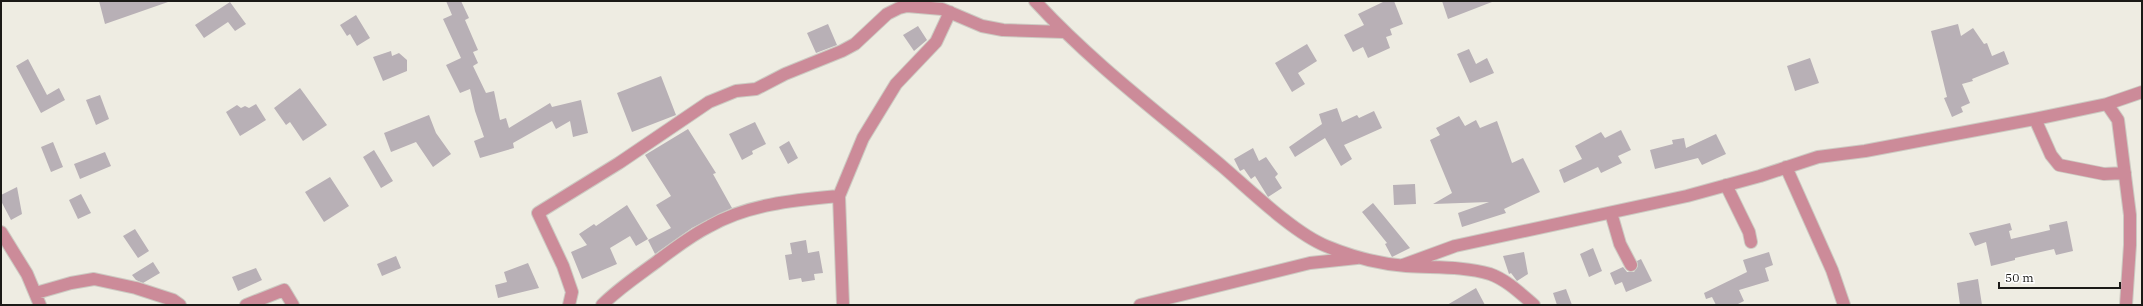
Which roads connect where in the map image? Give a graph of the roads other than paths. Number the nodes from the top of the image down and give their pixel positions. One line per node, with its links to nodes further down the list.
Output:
1 (1035, 1): 3 (street)
2 (947, 7): 3 (street); 10 (street); 22 (street)
3 (1064, 32): 14 (street)
4 (2142, 92): 5 (street)
5 (2107, 104): 6 (street); 8 (street)
6 (2035, 119): 7 (street); 8 (street)
7 (1786, 167): 9 (street); 27 (street)
8 (2124, 173): 28 (street)
9 (1726, 185): 11 (street); 13 (street)
10 (839, 196): 23 (street); 24 (street)
11 (1611, 213): 15 (street); 16 (street)
12 (1, 232): 17 (street)
13 (1751, 242)
14 (1364, 257): 15 (street); 25 (street)
15 (1403, 265): 26 (street)
16 (1631, 265)
17 (36, 294): 18 (street); 19 (street)
18 (40, 305)
19 (180, 305)
20 (246, 305): 21 (street)
21 (293, 305)
22 (569, 305)
23 (602, 305)
24 (843, 305)
25 (1140, 305)
26 (1534, 305)
27 (1844, 305)
28 (2126, 305)

